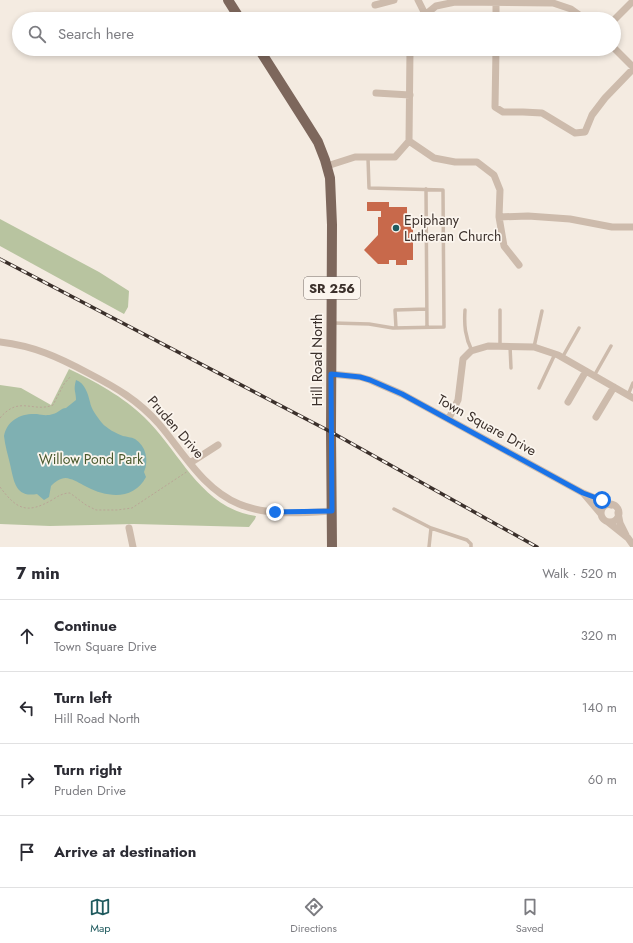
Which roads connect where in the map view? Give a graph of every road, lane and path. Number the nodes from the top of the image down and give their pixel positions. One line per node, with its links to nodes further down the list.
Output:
1 (228, 0): 7 (main road)
2 (394, 0): 6 (street)
3 (418, 0): 8 (street)
4 (496, 2): 9 (street); 10 (street); 11 (street)
5 (631, 3): 12 (street)
6 (375, 5)
7 (236, 12)
8 (421, 12)
9 (428, 12)
10 (496, 12)
11 (575, 12)
12 (621, 13)
13 (621, 55): 17 (street)
14 (263, 56): 22 (main road, Hill Road North / SR 256)
15 (410, 56): 19 (street)
16 (496, 56): 17 (street)
17 (633, 68)
18 (376, 94): 19 (street)
19 (410, 95): 20 (street)
20 (410, 141): 21 (street); 24 (street)
21 (368, 156): 22 (street); 23 (lane)
22 (327, 166): 31 (main road, Hill Road North / SR 256)
23 (426, 189): 27 (lane); 32 (lane)
24 (499, 217): 25 (street); 26 (street)
25 (633, 227)
26 (519, 266)
27 (427, 309): 32 (lane); 33 (lane)
28 (465, 310): 40 (lane)
29 (500, 310): 36 (lane)
30 (542, 311): 39 (lane)
31 (331, 323): 33 (lane); 45 (main road, Hill Road North / SR 256)
32 (427, 327): 33 (lane)
33 (396, 328)
34 (579, 328): 42 (lane)
35 (0, 342): 57 (street, Pruden Drive)
36 (500, 346): 37 (street); 40 (street)
37 (510, 346): 39 (street); 43 (lane)
38 (611, 346): 47 (lane)
39 (534, 347): 41 (street)
40 (472, 351): 55 (street)
41 (555, 354): 42 (street); 50 (lane)
42 (562, 358): 44 (street)
43 (511, 368)
44 (586, 371): 47 (street); 52 (street)
45 (331, 374): 55 (street, Town Square Drive); 62 (main road, Hill Road North / SR 256)
46 (71, 376): 54 (path)
47 (594, 376): 49 (street)
48 (633, 383): 51 (lane)
49 (614, 387): 51 (street); 53 (street)
50 (539, 388)
51 (630, 396)
52 (568, 402)
53 (596, 417)
54 (0, 418)
55 (449, 418): 59 (street, Town Square Drive)
56 (218, 445): 57 (street)
57 (192, 465): 58 (path); 62 (street, Pruden Drive)
58 (0, 487)
59 (583, 493): 60 (street, Town Square Drive); 64 (street, Town Square Drive)
60 (611, 505): 63 (street, Town Square Drive); 64 (street)
61 (394, 509): 67 (lane)
62 (332, 511): 71 (main road, Hill Road North / SR 256)
63 (618, 513): 65 (street); 68 (street, Town Square Drive)
64 (601, 514): 65 (street, Town Square Drive)
65 (608, 522): 68 (street, Town Square Drive)
66 (129, 528): 70 (street)
67 (431, 528): 72 (lane); 73 (lane)
68 (628, 538): 69 (street, Town Square Drive)
69 (633, 545)
70 (133, 547)
71 (332, 547)
72 (429, 547)
73 (471, 547)

